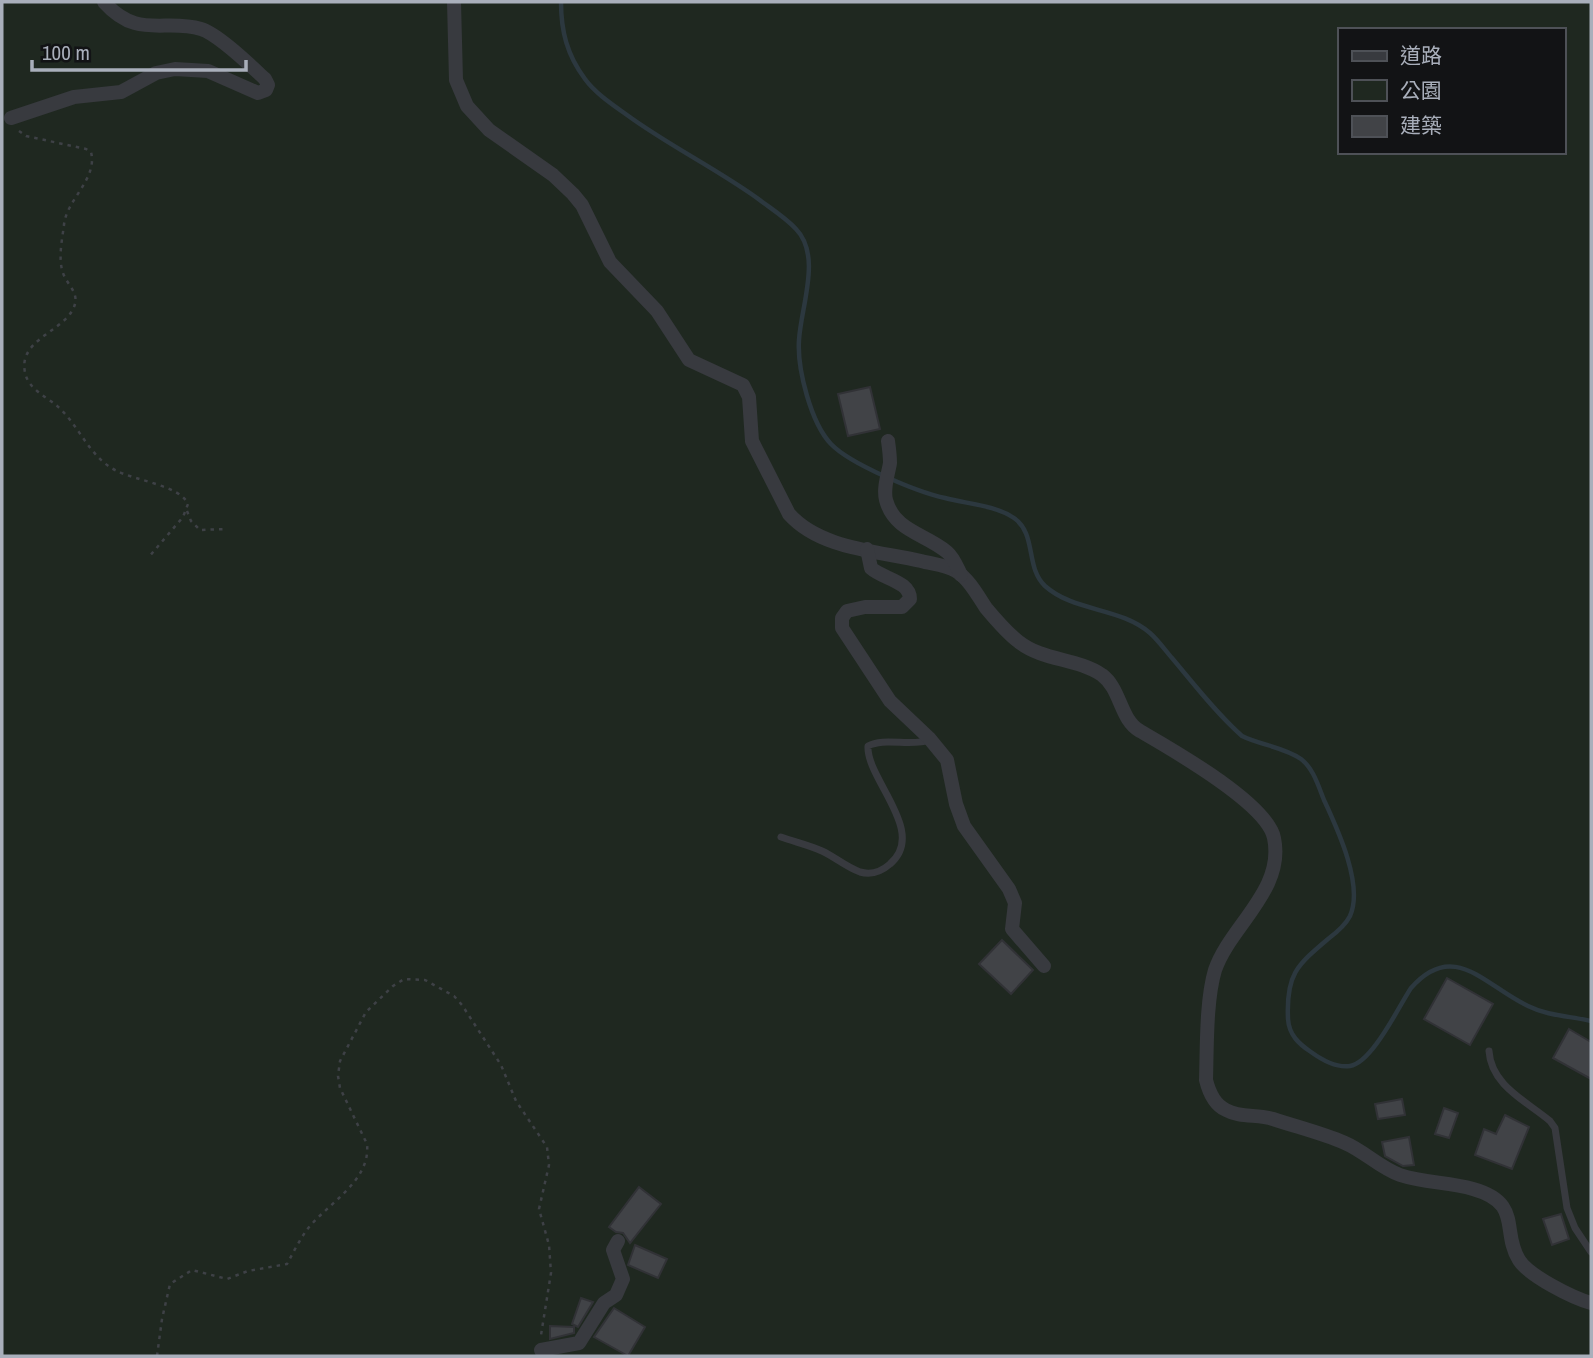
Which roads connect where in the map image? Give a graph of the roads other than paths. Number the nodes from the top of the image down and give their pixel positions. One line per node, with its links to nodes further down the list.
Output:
1 (104, 2): 3 (street)
2 (454, 2): 5 (street)
3 (10, 118)
4 (888, 441): 6 (street)
5 (867, 549): 6 (street); 7 (street)
6 (961, 575): 13 (street)
7 (931, 740): 8 (lane); 9 (street)
8 (781, 837)
9 (1044, 966)
10 (1489, 1051): 12 (lane)
11 (618, 1241): 14 (street)
12 (1591, 1252)
13 (1591, 1303)
14 (543, 1353)

